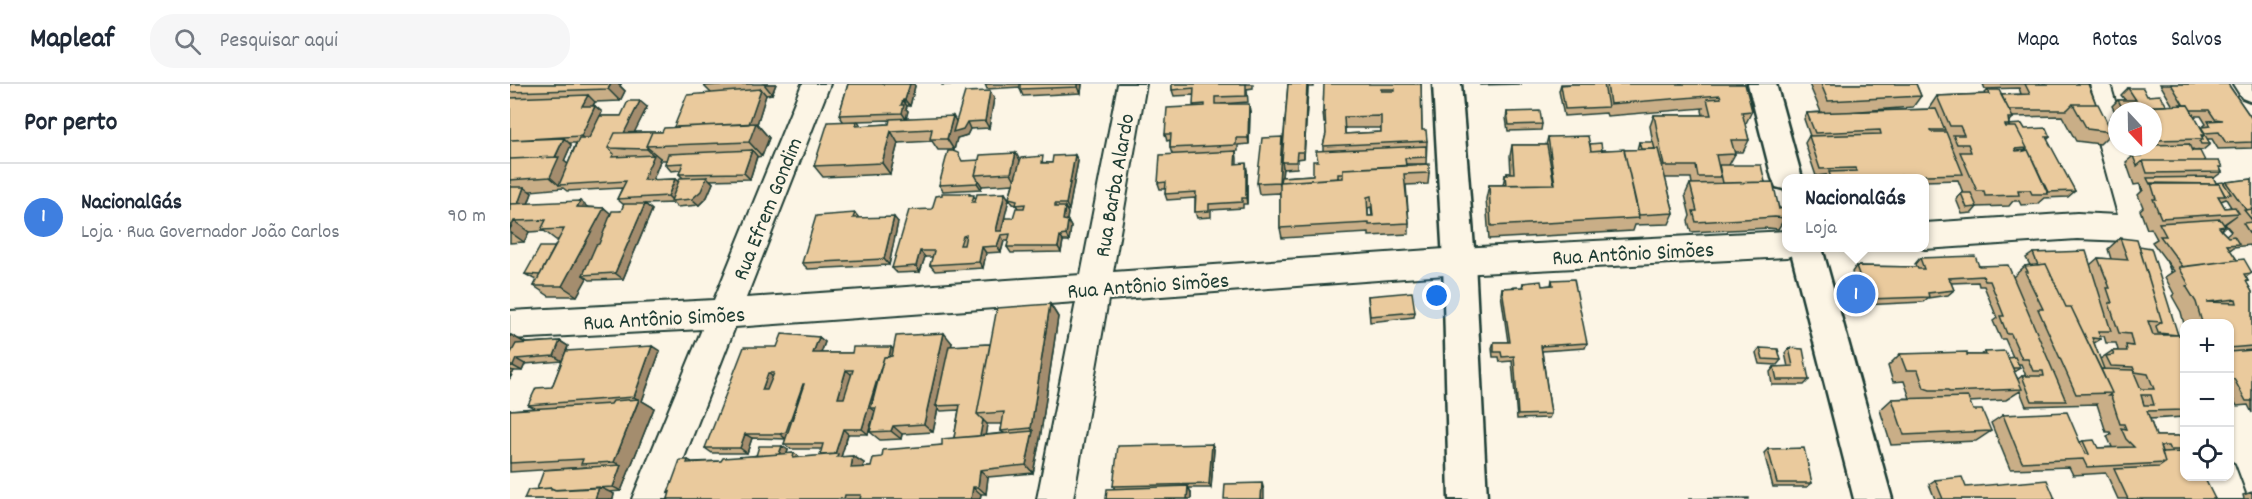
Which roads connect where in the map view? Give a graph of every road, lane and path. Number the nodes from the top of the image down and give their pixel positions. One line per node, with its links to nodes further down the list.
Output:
1 (816, 84): 15 (street, Rua Efrem Gondim)
2 (1132, 84): 14 (street, Rua Barba Alardo)
3 (1447, 84): 13 (street)
4 (1762, 84): 8 (street)
5 (2096, 84): 9 (street)
6 (2247, 84): 7 (street)
7 (2252, 91)
8 (1786, 174)
9 (2138, 229): 10 (street); 17 (street)
10 (1929, 236)
11 (1782, 244): 13 (street, Rua Antônio Simões)
12 (1807, 252): 22 (street)
13 (1459, 261): 14 (street, Rua Antônio Simões); 21 (street)
14 (1095, 289): 15 (street, Rua Antônio Simões); 20 (street, Rua Barba Alardo)
15 (723, 314): 16 (street, Rua Antônio Simões); 19 (street, Rua Efrem Gondim)
16 (510, 325)
17 (2180, 334)
18 (2223, 481): 23 (street)
19 (650, 499)
20 (1055, 499)
21 (1468, 499)
22 (1874, 499)
23 (2229, 499)

